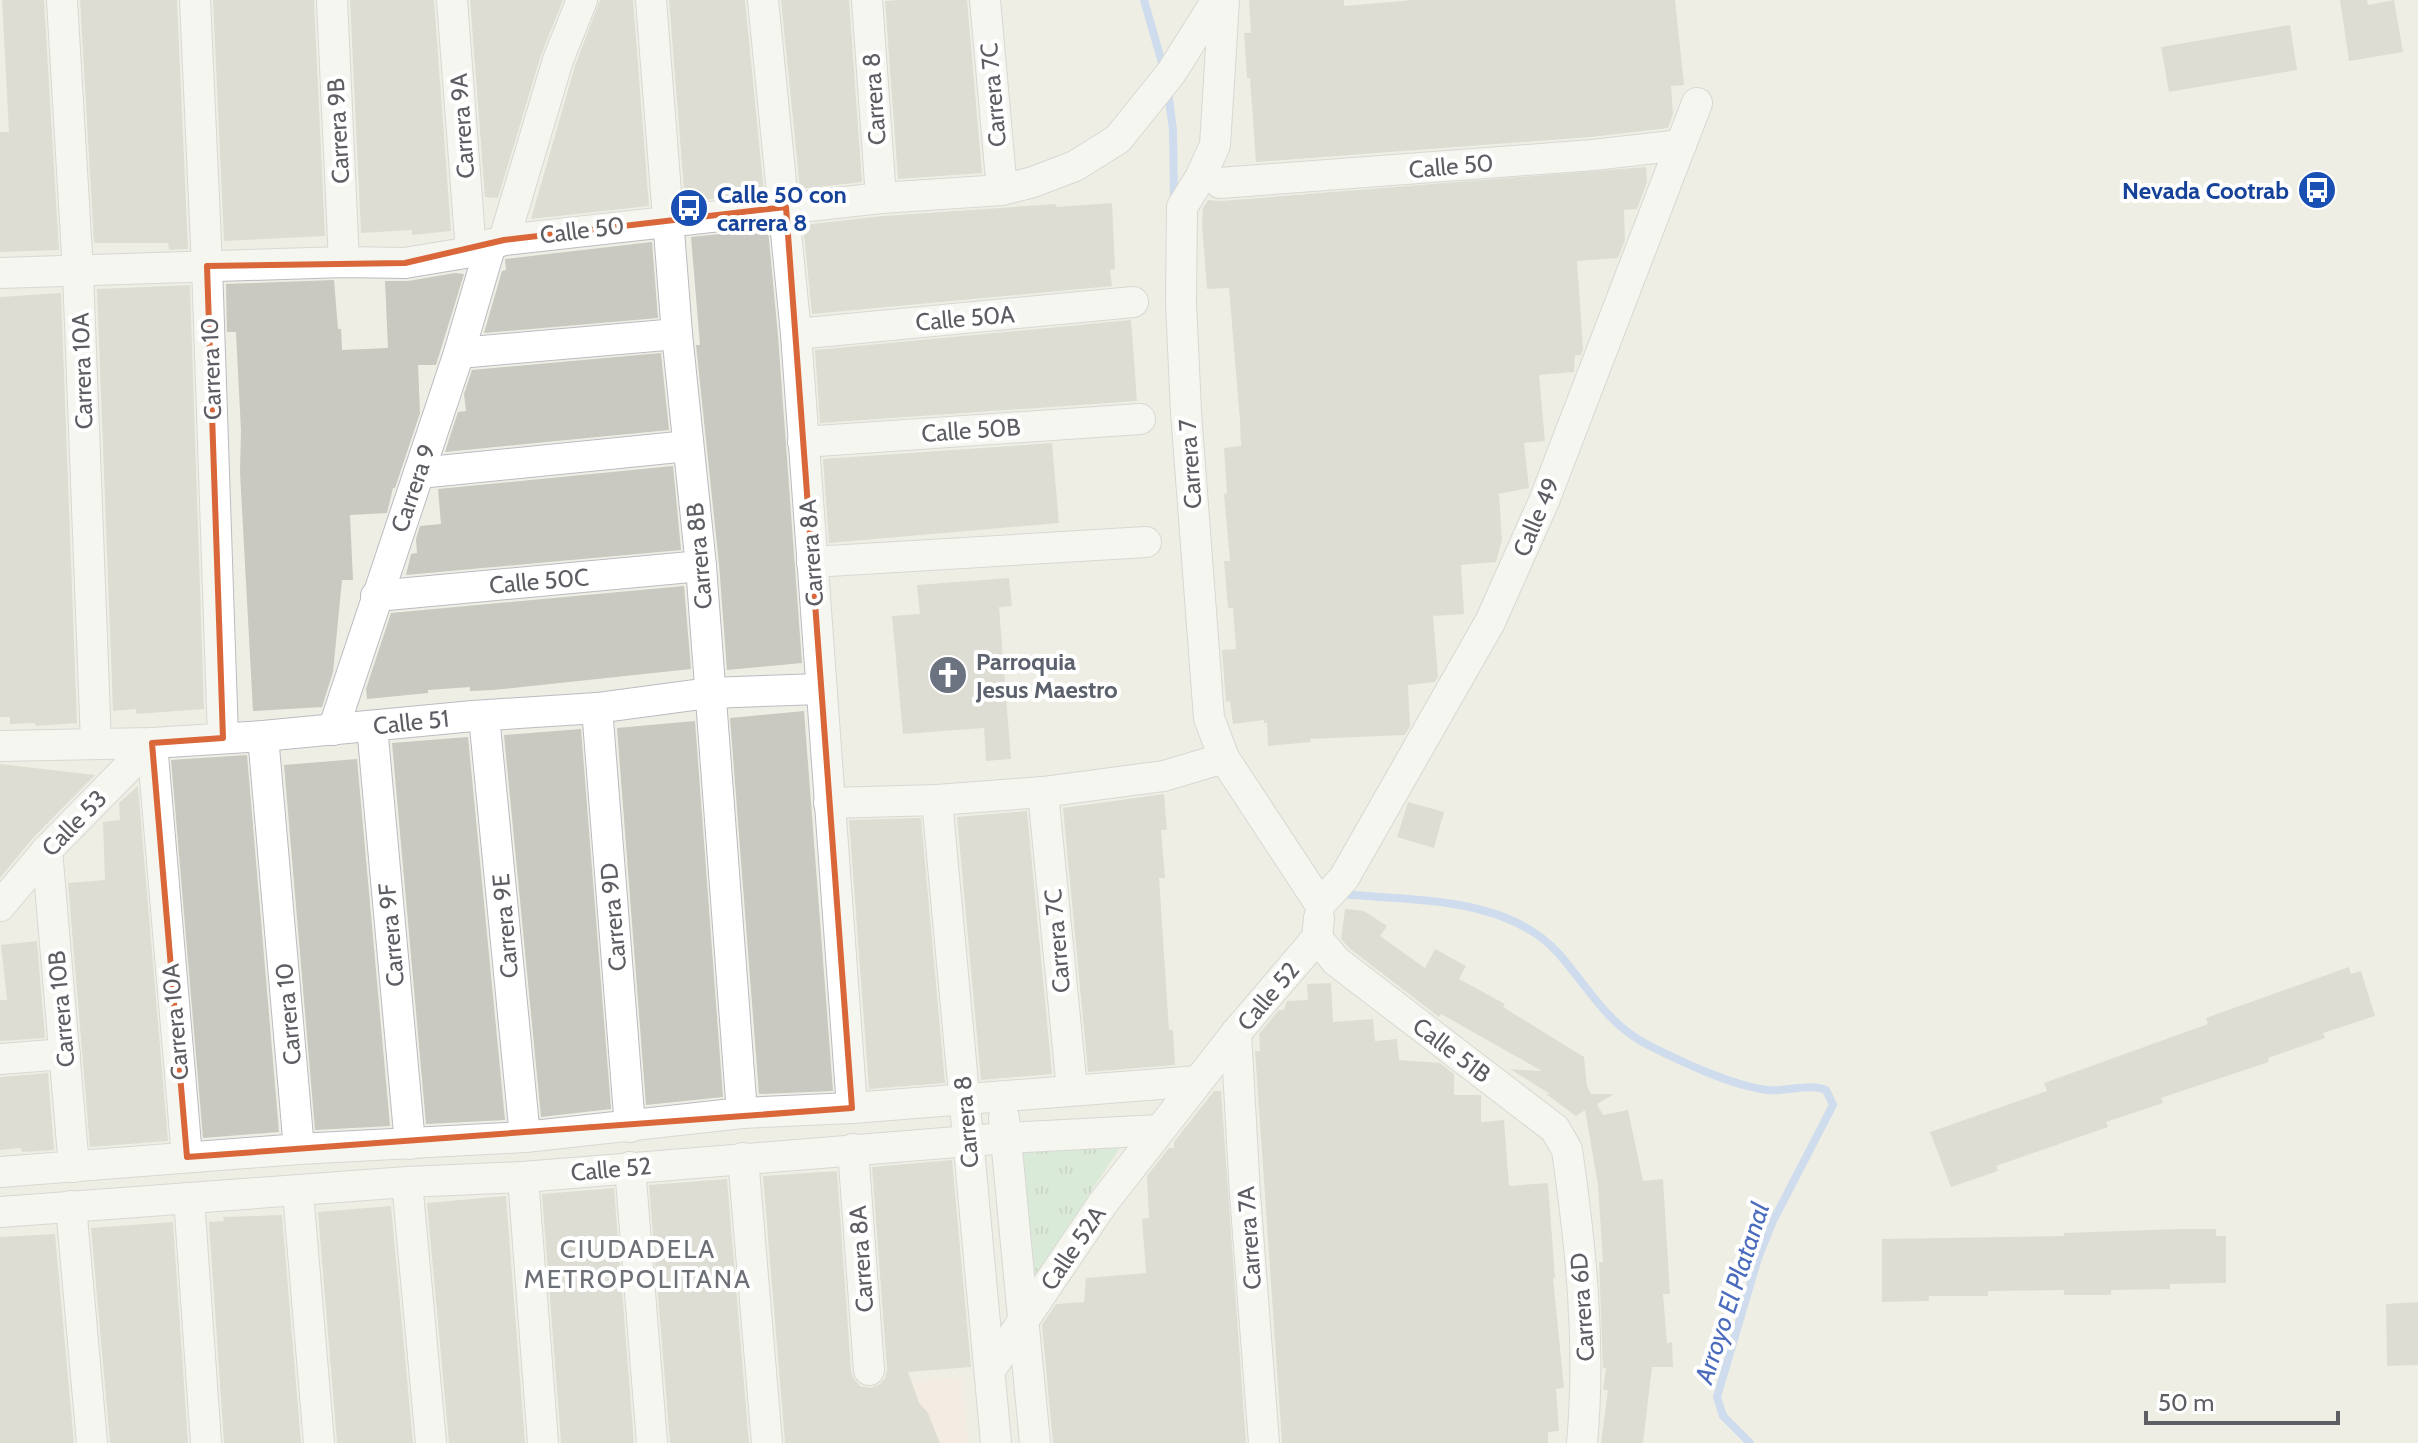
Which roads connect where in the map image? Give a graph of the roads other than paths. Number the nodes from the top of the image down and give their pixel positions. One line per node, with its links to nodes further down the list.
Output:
1 (62, 0): 22 (street, Carrera 10A)
2 (195, 0): 21 (street, Carrera 10)
3 (332, 0): 20 (street, Carrera 9B)
4 (452, 0): 19 (street, Carrera 9A)
5 (582, 0): 19 (street, Carrera 9)
6 (651, 0): 18 (street, Carrera 8B)
7 (763, 0): 17 (street, Carrera 8A)
8 (867, 0): 16 (street, Carrera 8)
9 (985, 0): 15 (street, Carrera 7C)
10 (1217, 0): 15 (street, Calle 50)
11 (1224, 0): 47 (street, Carrera 7)
12 (1697, 103): 13 (street, Calle 49)
13 (1681, 145): 14 (street, Calle 50); 52 (street, Calle 49)
14 (1220, 183)
15 (1002, 190): 16 (street, Calle 50)
16 (881, 198): 17 (street, Calle 50)
17 (786, 207): 18 (street, Calle 50); 26 (street, Carrera 8A)
18 (669, 220): 19 (street, Calle 50); 25 (street, Carrera 8B)
19 (489, 245): 20 (street, Calle 50); 27 (street, Carrera 9)
20 (344, 262): 21 (street, Calle 50)
21 (207, 266): 22 (street, Calle 50); 43 (street, Carrera 10)
22 (78, 272): 23 (street, Calle 50); 44 (street, Carrera 10A)
23 (0, 273)
24 (1133, 302): 26 (street, Calle 50A)
25 (677, 334): 27 (street); 30 (street, Carrera 8B)
26 (796, 334): 29 (street, Carrera 8A)
27 (459, 353): 31 (street, Carrera 9)
28 (1140, 419): 29 (street, Calle 50B)
29 (803, 442): 33 (street, Carrera 8A)
30 (688, 446): 31 (street); 34 (street, Carrera 8B)
31 (419, 473): 35 (street, Carrera 9)
32 (1146, 542): 33 (street)
33 (812, 562): 36 (street, Carrera 8A)
34 (701, 566): 35 (street, Calle 50C); 37 (street, Carrera 8B)
35 (376, 596): 41 (street, Carrera 9)
36 (820, 689): 37 (street, Calle 51); 50 (street, Carrera 8A)
37 (709, 693): 38 (street, Calle 51); 63 (street, Carrera 8B)
38 (597, 708): 39 (street, Calle 51); 64 (street, Carrera 9D)
39 (484, 716): 40 (street, Calle 51); 66 (street, Carrera 9E)
40 (372, 726): 41 (street, Calle 51); 69 (street, Carrera 9F)
41 (333, 730): 42 (street, Calle 51)
42 (263, 736): 43 (street, Calle 51); 70 (street, Carrera 10)
43 (223, 738): 45 (street, Calle 51)
44 (96, 743): 45 (street, Calle 51); 46 (street, Calle 51)
45 (152, 743): 51 (street, Calle 53); 72 (street, Carrera 10A)
46 (0, 746)
47 (1224, 758): 48 (street); 52 (street, Carrera 7)
48 (1043, 792): 49 (street); 59 (street, Carrera 7C)
49 (937, 800): 50 (street); 61 (street, Carrera 8)
50 (829, 803): 62 (street, Carrera 8A)
51 (47, 850): 53 (street, Calle 53); 56 (street, Carrera 10B)
52 (1320, 904): 54 (street, Calle 52)
53 (0, 906)
54 (1317, 938): 55 (street, Calle 52); 77 (street, Calle 51B)
55 (1236, 1033): 58 (street, Calle 52); 96 (street, Carrera 7A)
56 (65, 1054): 57 (street); 74 (street, Carrera 10B)
57 (0, 1059)
58 (1198, 1081): 59 (street, Calle 52); 65 (street, Calle 52)
59 (1072, 1090): 60 (street, Calle 52)
60 (1003, 1096): 61 (street, Calle 52); 67 (street, Carrera 8)
61 (964, 1098): 62 (street, Calle 52); 68 (street, Carrera 8)
62 (852, 1108): 63 (street, Calle 52)
63 (742, 1113): 64 (street, Calle 52)
64 (630, 1127): 66 (street, Calle 52)
65 (1159, 1130): 67 (street, Calle 52); 84 (street, Calle 52A)
66 (525, 1137): 69 (street, Calle 52)
67 (1006, 1138): 68 (street, Calle 52); 84 (street, Carrera 8)
68 (968, 1141): 71 (street, Calle 52); 86 (street, Carrera 8)
69 (410, 1144): 70 (street, Calle 52)
70 (299, 1149): 72 (street, Calle 52)
71 (853, 1149): 73 (street, Calle 52); 85 (street, Carrera 8A)
72 (187, 1157): 74 (street, Calle 52)
73 (743, 1158): 75 (street, Calle 52); 93 (street)
74 (74, 1167): 76 (street, Calle 52)
75 (630, 1167): 78 (street, Calle 52); 92 (street)
76 (0, 1172)
77 (1570, 1172): 97 (street, Carrera 6D)
78 (523, 1177): 79 (street, Calle 52); 91 (street)
79 (407, 1182): 80 (street, Calle 52); 90 (street)
80 (298, 1192): 81 (street, Calle 52); 89 (street)
81 (189, 1198): 82 (street, Calle 52); 88 (street)
82 (71, 1206): 83 (street, Calle 52); 87 (street)
83 (0, 1212)
84 (1023, 1321): 86 (street, Calle 52A); 95 (street, Carrera 8)
85 (869, 1370)
86 (990, 1370): 94 (street, Carrera 8)
87 (92, 1443)
88 (206, 1443)
89 (319, 1443)
90 (431, 1443)
91 (543, 1443)
92 (652, 1443)
93 (767, 1443)
94 (996, 1443)
95 (1035, 1443)
96 (1264, 1443)
97 (1582, 1443)

